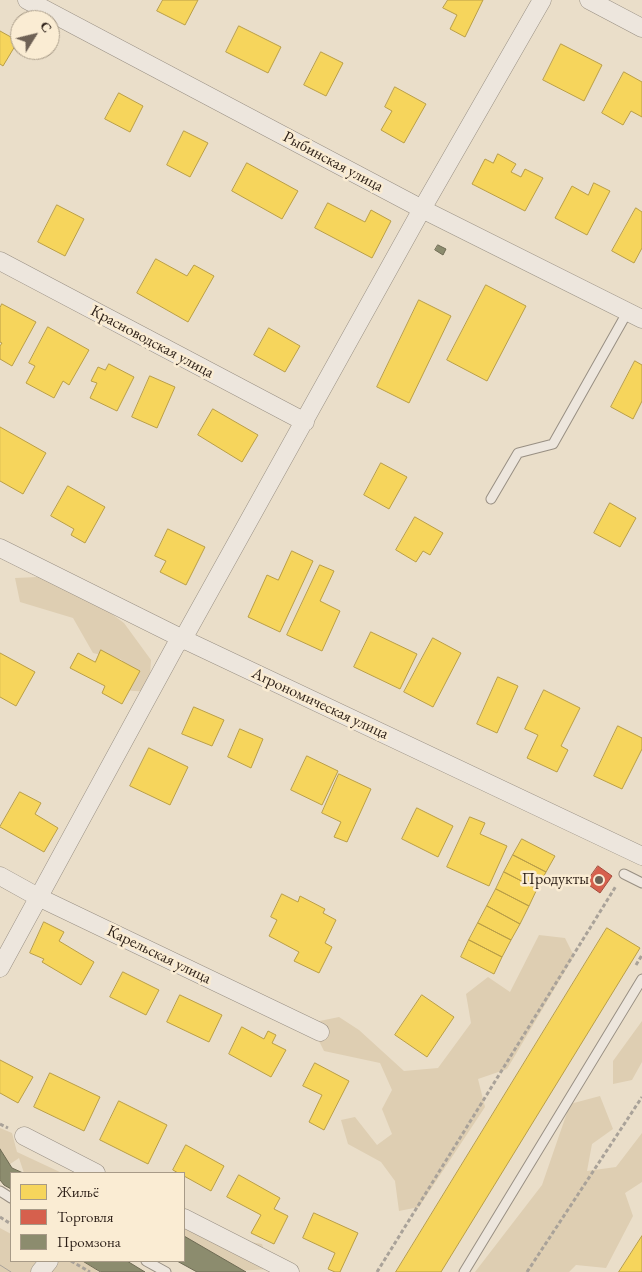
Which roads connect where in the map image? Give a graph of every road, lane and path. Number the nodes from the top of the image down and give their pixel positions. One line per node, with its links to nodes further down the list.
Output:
1 (27, 0): 5 (street, Рыбинская улица)
2 (542, 0): 5 (street)
3 (589, 0): 4 (street)
4 (642, 28)
5 (422, 209): 7 (street, Рыбинская улица); 8 (street)
6 (0, 261): 8 (street, Красноводская улица)
7 (635, 315): 9 (lane)
8 (305, 422): 11 (street)
9 (491, 499)
10 (0, 548): 11 (street, Агрономическая улица)
11 (183, 639): 12 (street, Агрономическая улица); 16 (street)
12 (642, 856)
13 (624, 874): 15 (lane); 31 (path)
14 (0, 876): 16 (street, Карельская улица)
15 (642, 883)
16 (38, 897): 17 (street); 19 (street, Карельская улица)
17 (0, 968)
18 (642, 979): 32 (lane)
19 (320, 1032)
20 (642, 1097): 33 (path)
21 (24, 1136): 22 (street)
22 (92, 1172)
23 (185, 1219): 30 (street)
24 (48, 1262): 27 (street)
25 (73, 1262): 28 (path)
26 (148, 1262): 29 (lane)
27 (40, 1272)
28 (90, 1272)
29 (166, 1272)
30 (290, 1272)
31 (377, 1272)
32 (464, 1272)
33 (527, 1272)

